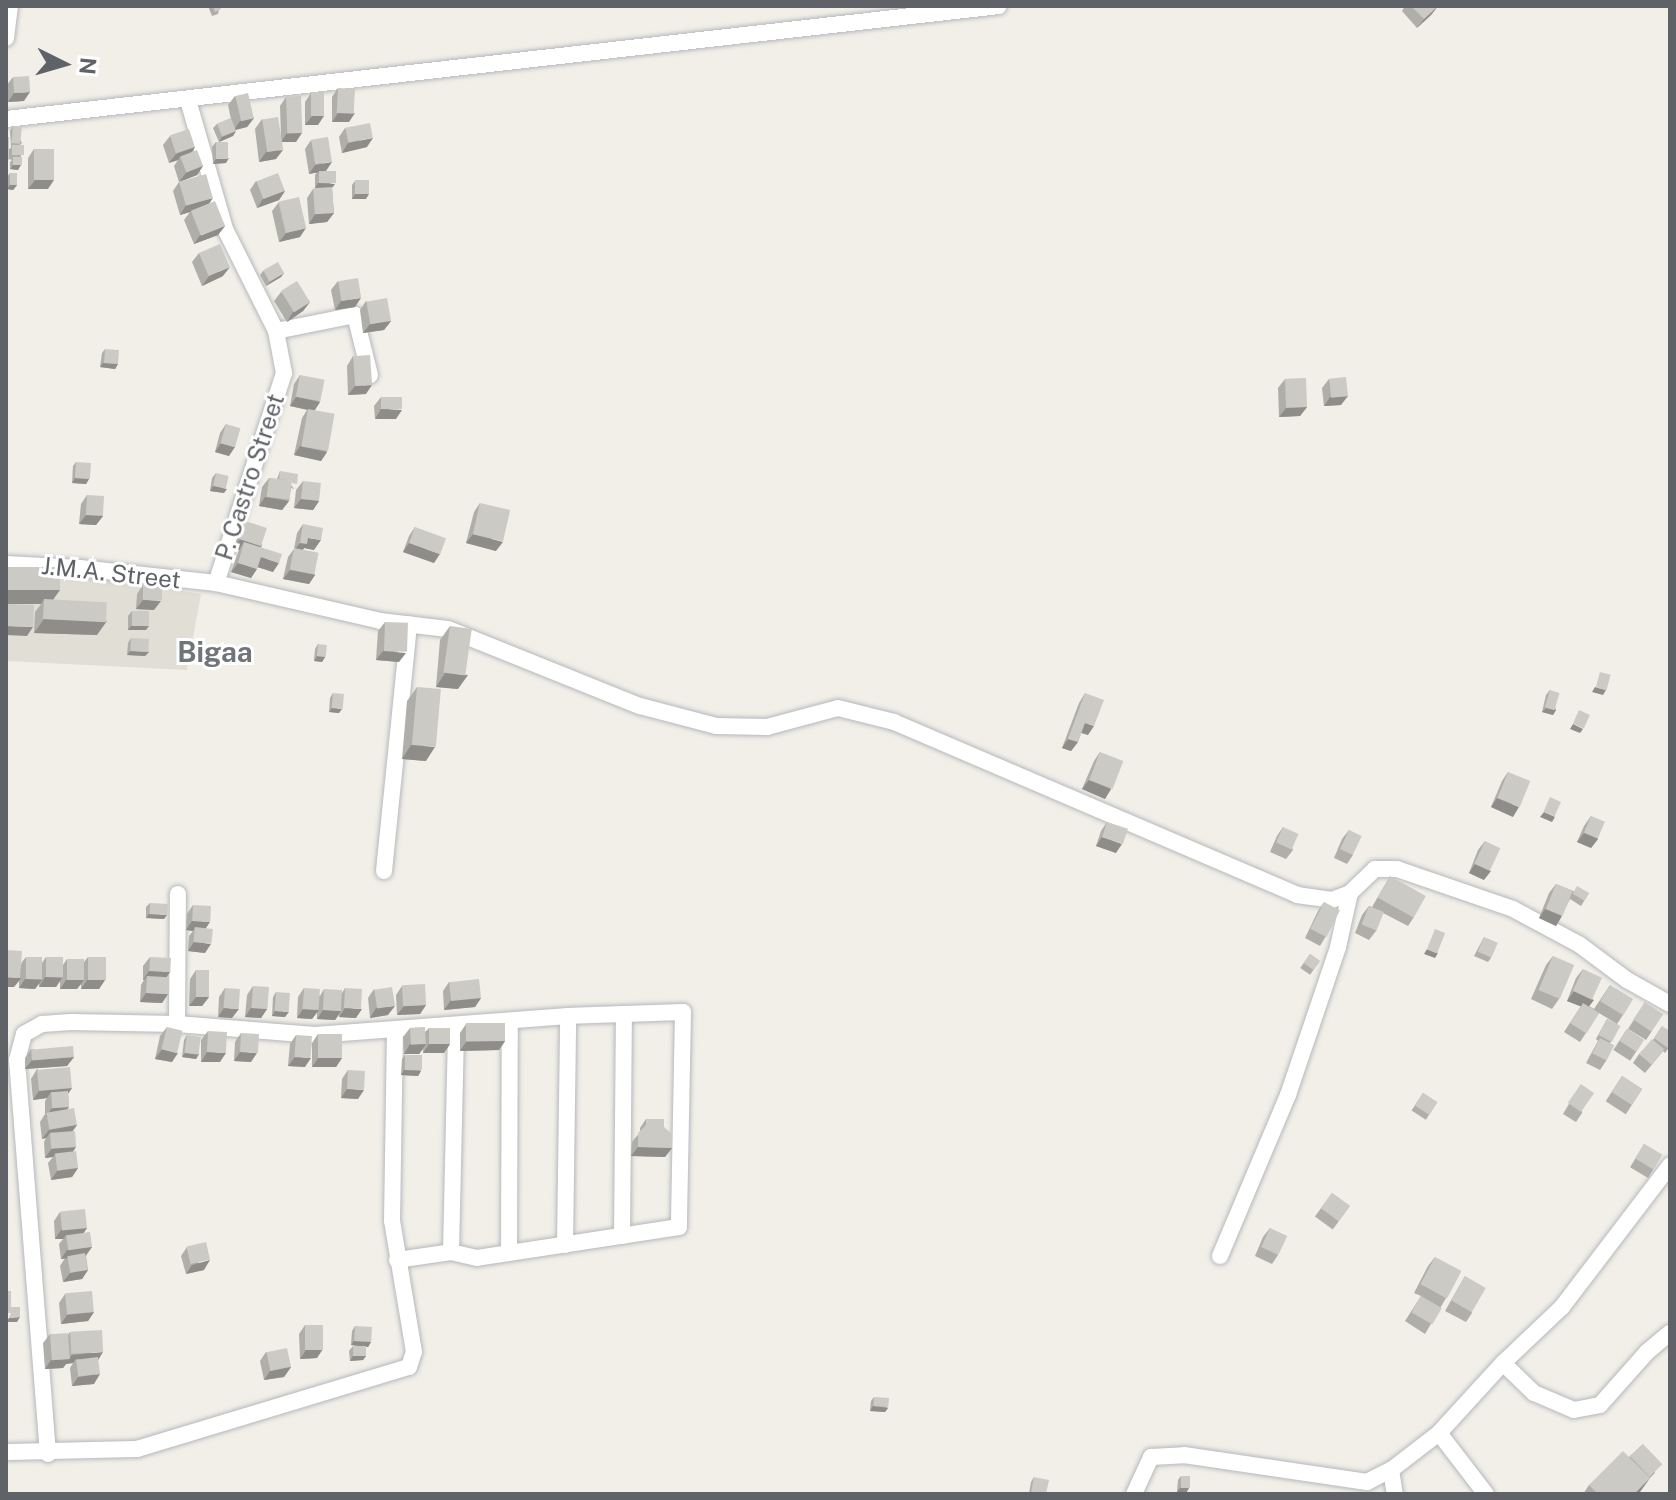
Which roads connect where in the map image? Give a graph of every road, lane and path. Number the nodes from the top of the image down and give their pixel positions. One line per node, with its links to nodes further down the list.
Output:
1 (10, 6): 3 (street)
2 (999, 6): 4 (street)
3 (6, 38)
4 (188, 100): 5 (street); 6 (street, P. Castro Street)
5 (6, 119)
6 (276, 331): 7 (street); 9 (street, P. Castro Street)
7 (371, 386)
8 (6, 564): 9 (street, J.M.A. Street)
9 (216, 583): 10 (street, J.M.A. Street)
10 (409, 624): 11 (street); 12 (street, J.M.A. Street)
11 (384, 871)
12 (1350, 893): 14 (street); 26 (street)
13 (178, 894): 18 (street)
14 (1670, 1004)
15 (624, 1014): 16 (street); 22 (street); 22 (street)
16 (568, 1016): 17 (street); 23 (street)
17 (510, 1022): 19 (street); 25 (street)
18 (177, 1024): 20 (street); 32 (street)
19 (456, 1026): 20 (street); 24 (street)
20 (395, 1031): 27 (street)
21 (1670, 1165): 29 (street)
22 (622, 1236): 23 (street)
23 (565, 1245): 25 (street)
24 (451, 1252): 25 (street); 27 (street)
25 (509, 1253)
26 (1220, 1256)
27 (397, 1260): 32 (street)
28 (1670, 1333): 29 (street)
29 (1503, 1363): 30 (street)
30 (1439, 1433): 33 (street); 36 (street)
31 (6, 1452): 32 (street)
32 (48, 1454)
33 (1391, 1470): 34 (street); 35 (street)
34 (1134, 1494)
35 (1395, 1494)
36 (1486, 1494)

